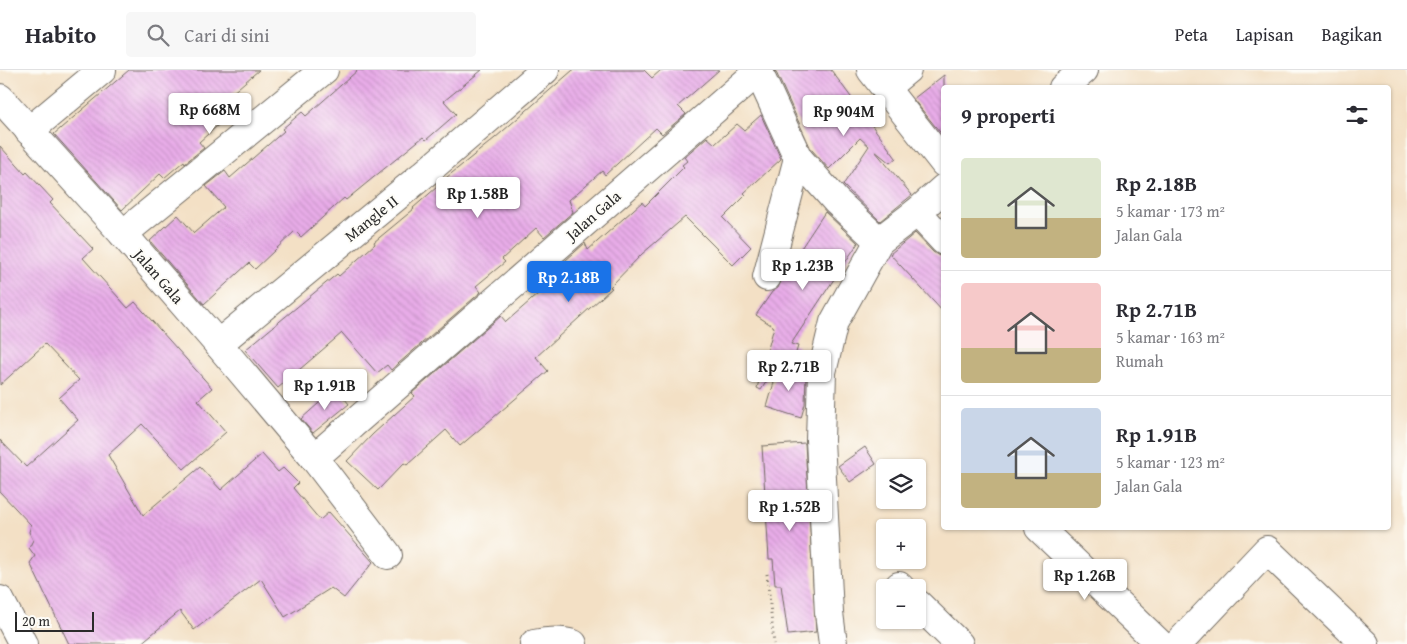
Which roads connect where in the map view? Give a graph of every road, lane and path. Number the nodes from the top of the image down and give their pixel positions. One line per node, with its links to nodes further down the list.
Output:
1 (102, 70): 10 (street)
2 (324, 70): 15 (street)
3 (545, 70): 19 (street, Mangle II)
4 (907, 70): 7 (street)
5 (1084, 70): 8 (street)
6 (759, 71): 11 (street); 20 (street, Jalan Gala)
7 (878, 79): 12 (street)
8 (1066, 85)
9 (0, 98): 10 (street, Jalan Gala)
10 (29, 131): 15 (street, Jalan Gala)
11 (798, 158): 17 (street); 18 (street)
12 (941, 159)
13 (941, 191): 14 (street)
14 (917, 212): 16 (street); 17 (street)
15 (123, 234): 19 (street, Jalan Gala)
16 (941, 238)
17 (879, 240): 30 (street)
18 (768, 277)
19 (218, 344): 20 (street, Jalan Gala)
20 (314, 458): 22 (street, Jalan Gala)
21 (1041, 530): 32 (street)
22 (388, 555)
23 (767, 574): 29 (path)
24 (0, 600): 26 (street)
25 (926, 612): 31 (street)
26 (23, 644)
27 (534, 644): 28 (street)
28 (572, 644)
29 (774, 644)
30 (833, 644)
31 (959, 644)
32 (1160, 644)
33 (1178, 644): 34 (street)
34 (1365, 644)

